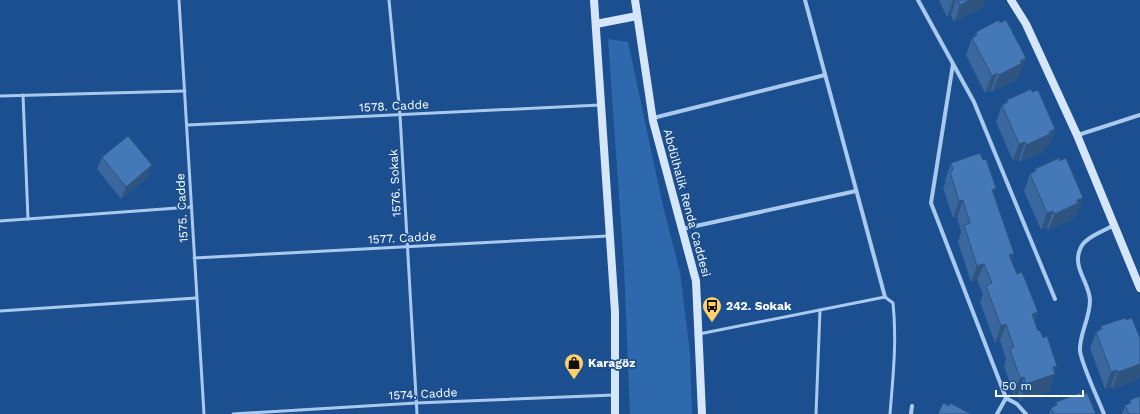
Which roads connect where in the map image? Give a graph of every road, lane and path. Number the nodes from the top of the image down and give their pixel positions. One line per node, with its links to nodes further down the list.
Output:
1 (179, 0): 12 (lane, 1575. Cadde)
2 (389, 0): 16 (lane, 1576. Sokak)
3 (594, 0): 9 (main road)
4 (635, 0): 8 (main road, Abdülhalik Renda Caddesi)
5 (805, 0): 11 (street)
6 (918, 0): 10 (street)
7 (1011, 0): 20 (main road)
8 (637, 16): 9 (main road); 18 (main road, Abdülhalik Renda Caddesi)
9 (596, 24): 15 (main road)
10 (953, 64): 33 (street); 38 (street)
11 (825, 75): 18 (street); 21 (street)
12 (184, 91): 13 (lane); 19 (lane, 1575. Cadde)
13 (23, 95): 14 (lane); 23 (lane)
14 (0, 96)
15 (601, 105): 16 (lane, 1578. Cadde); 27 (main road)
16 (400, 115): 19 (lane, 1578. Cadde); 28 (lane, 1576. Sokak)
17 (1140, 115): 20 (street)
18 (653, 118): 26 (main road, Abdülhalik Renda Caddesi)
19 (187, 126): 22 (lane, 1575. Cadde)
20 (1077, 135): 25 (main road)
21 (856, 191): 26 (street); 31 (street)
22 (191, 207): 23 (lane); 29 (lane, 1575. Cadde)
23 (28, 219): 24 (lane)
24 (0, 221)
25 (1114, 225): 30 (main road); 51 (street)
26 (682, 229): 36 (main road, Abdülhalik Renda Caddesi)
27 (610, 236): 28 (lane, 1577. Cadde); 37 (main road)
28 (408, 246): 29 (lane, 1577. Cadde); 39 (lane, 1576. Sokak)
29 (194, 258): 32 (lane, 1575. Cadde)
30 (1140, 288)
31 (885, 297): 34 (lane); 47 (lane)
32 (196, 298): 35 (lane); 41 (lane, 1575. Cadde)
33 (1055, 299)
34 (820, 310): 36 (lane); 46 (lane)
35 (0, 311)
36 (699, 334): 45 (main road, Abdülhalik Renda Caddesi)
37 (614, 395): 39 (lane, 1574. Cadde); 44 (main road)
38 (1006, 398): 49 (street); 50 (street)
39 (416, 403): 42 (lane, 1574. Cadde); 43 (lane, 1576. Sokak)
40 (912, 406): 48 (street)
41 (204, 414)
42 (233, 414)
43 (417, 414)
44 (615, 414)
45 (702, 414)
46 (816, 414)
47 (890, 414)
48 (911, 414)
49 (997, 414)
50 (1026, 414)
51 (1104, 414)

